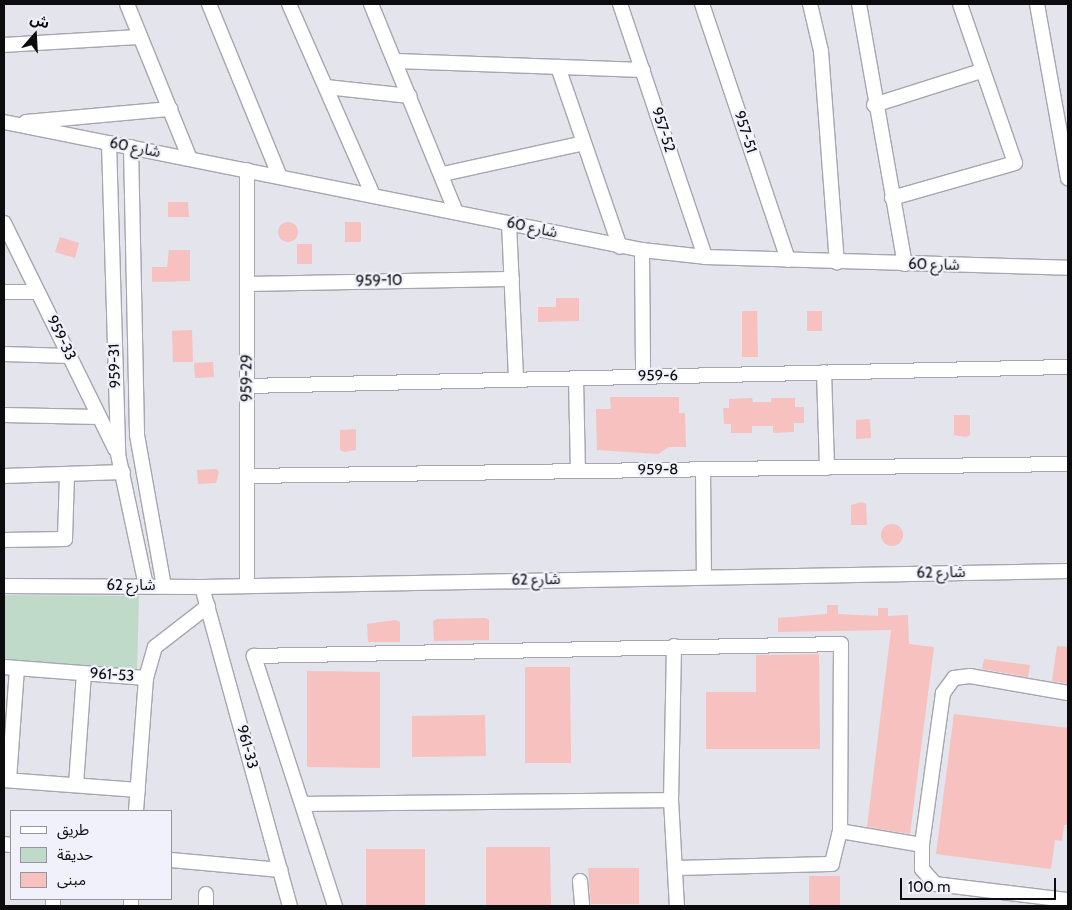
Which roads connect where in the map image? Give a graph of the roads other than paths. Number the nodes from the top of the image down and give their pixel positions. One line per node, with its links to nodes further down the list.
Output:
1 (126, 4): 11 (street)
2 (209, 4): 28 (street)
3 (289, 4): 17 (street)
4 (372, 4): 13 (street)
5 (620, 4): 15 (street, 957-52)
6 (702, 4): 38 (street, 957-51)
7 (810, 4): 39 (street)
8 (858, 4): 19 (street)
9 (960, 4): 16 (street)
10 (1037, 4): 29 (street)
11 (140, 37): 12 (street); 20 (street)
12 (4, 45)
13 (396, 61): 14 (street); 18 (street)
14 (558, 67): 15 (street); 23 (street)
15 (642, 70): 37 (street, 957-52)
16 (981, 71): 19 (street); 31 (street)
17 (326, 87): 18 (street); 30 (street)
18 (410, 96): 27 (street)
19 (874, 105): 31 (street)
20 (170, 109): 21 (street); 25 (street)
21 (8, 122): 22 (street, شارع 60)
22 (109, 143): 24 (street, شارع 60); 56 (street, 959-31)
23 (584, 143): 27 (street); 35 (street)
24 (131, 147): 25 (street, شارع 60); 70 (street, 959-31)
25 (190, 159): 26 (street, شارع 60)
26 (247, 170): 28 (street, شارع 60); 43 (street, 959-29)
27 (443, 174): 32 (street)
28 (280, 177): 30 (street, شارع 60)
29 (1068, 178)
30 (373, 196): 32 (street, شارع 60)
31 (892, 198): 40 (street)
32 (456, 212): 33 (street, شارع 60)
33 (509, 223): 35 (street, شارع 60); 42 (street)
34 (5, 230): 45 (street, 959-33)
35 (620, 247): 36 (street, شارع 60)
36 (642, 250): 37 (street, شارع 60); 50 (street)
37 (705, 257): 38 (street, شارع 60)
38 (788, 260): 39 (street, شارع 60)
39 (837, 262): 40 (street, شارع 60)
40 (904, 264): 41 (street, شارع 60)
41 (1068, 268)
42 (512, 280): 43 (street, 959-10); 52 (street)
43 (247, 284): 53 (street, 959-29)
44 (4, 292): 45 (street)
45 (38, 292): 47 (street, 959-33)
46 (4, 354): 47 (street)
47 (69, 356): 55 (street, 959-33)
48 (1068, 367): 49 (street, 959-6)
49 (824, 372): 50 (street, 959-6); 58 (street)
50 (642, 376): 51 (street, 959-6)
51 (576, 378): 52 (street, 959-6); 61 (street)
52 (516, 379): 53 (street, 959-6)
53 (247, 386): 64 (street, 959-29)
54 (4, 415): 55 (street)
55 (99, 417): 56 (street, 959-33)
56 (118, 454): 60 (street, 959-31)
57 (1068, 464): 58 (street, 959-8)
58 (827, 468): 59 (street, 959-8)
59 (703, 470): 61 (street, 959-8); 67 (street)
60 (123, 472): 63 (street); 69 (street, 959-31)
61 (578, 472): 64 (street, 959-8)
62 (4, 476): 63 (street)
63 (67, 476): 65 (street)
64 (247, 476): 71 (street, 959-29)
65 (4, 540)
66 (1068, 571): 67 (street, شارع 62)
67 (704, 576): 71 (street, شارع 62)
68 (4, 586): 69 (street, شارع 62)
69 (146, 586): 70 (street, شارع 62)
70 (164, 586): 72 (street, شارع 62)
71 (247, 586): 72 (street, شارع 62)
72 (202, 587): 73 (street, 961-33)
73 (208, 606): 77 (street); 89 (street, 961-33)
74 (674, 646): 82 (street); 83 (street); 85 (street)
75 (10, 668): 76 (street, 961-53); 79 (street)
76 (84, 673): 77 (street, 961-53); 80 (street)
77 (146, 678): 81 (street, 961-53)
78 (1068, 693): 86 (street)
79 (6, 780): 80 (street)
80 (76, 785): 81 (street)
81 (138, 790): 84 (street, 961-53)
82 (671, 800): 83 (street); 88 (street)
83 (305, 804): 93 (street)
84 (136, 810)
85 (840, 831): 86 (street); 88 (street)
86 (922, 846): 91 (street)
87 (172, 860): 89 (street)
88 (675, 868): 95 (street)
89 (280, 870): 92 (street, 961-33)
90 (580, 881): 94 (street)
91 (1068, 900)
92 (290, 906)
93 (335, 906)
94 (582, 906)
95 (677, 906)

